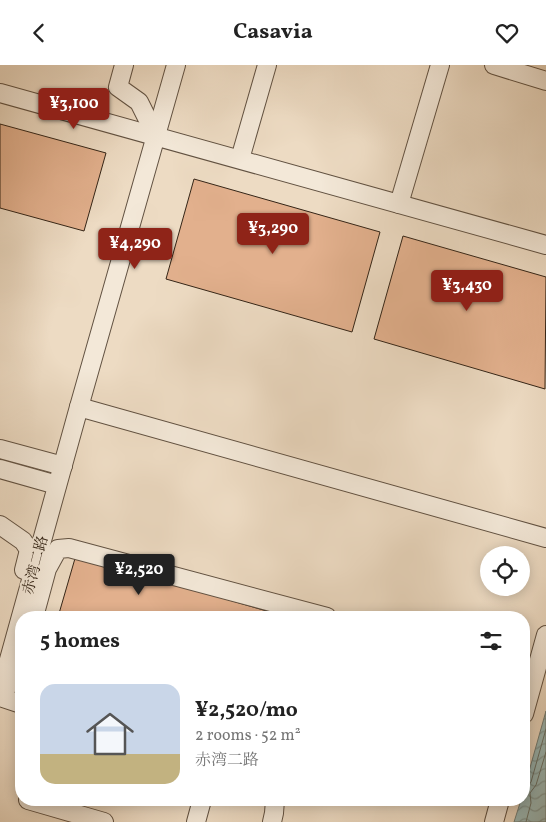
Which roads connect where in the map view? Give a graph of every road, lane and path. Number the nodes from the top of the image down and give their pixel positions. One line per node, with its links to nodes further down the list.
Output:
1 (124, 65): 8 (street)
2 (176, 65): 8 (street, 赤湾二路)
3 (267, 65): 9 (street)
4 (440, 65): 10 (street)
5 (494, 65): 6 (street)
6 (546, 81)
7 (0, 93): 8 (street)
8 (156, 136): 9 (street); 12 (street, 赤湾二路)
9 (240, 159): 10 (street)
10 (399, 204): 11 (street)
11 (546, 245)
12 (79, 407): 14 (street, 赤湾二路); 18 (street)
13 (0, 449): 14 (street)
14 (62, 466): 16 (street, 赤湾二路)
15 (0, 469): 16 (street)
16 (57, 485): 19 (street, 赤湾二路)
17 (0, 525): 24 (street)
18 (546, 538)
19 (23, 611)
20 (36, 611): 21 (street)
21 (305, 611)
22 (546, 635): 26 (street)
23 (15, 640): 27 (street, 赤湾二路)
24 (0, 657)
25 (15, 677): 27 (street)
26 (530, 693)
27 (0, 695): 28 (street)
28 (15, 701)
29 (49, 806): 33 (street)
30 (200, 806): 34 (street)
31 (275, 806): 35 (street)
32 (498, 806): 36 (street)
33 (104, 822)
34 (196, 822)
35 (272, 822)
36 (494, 822)

